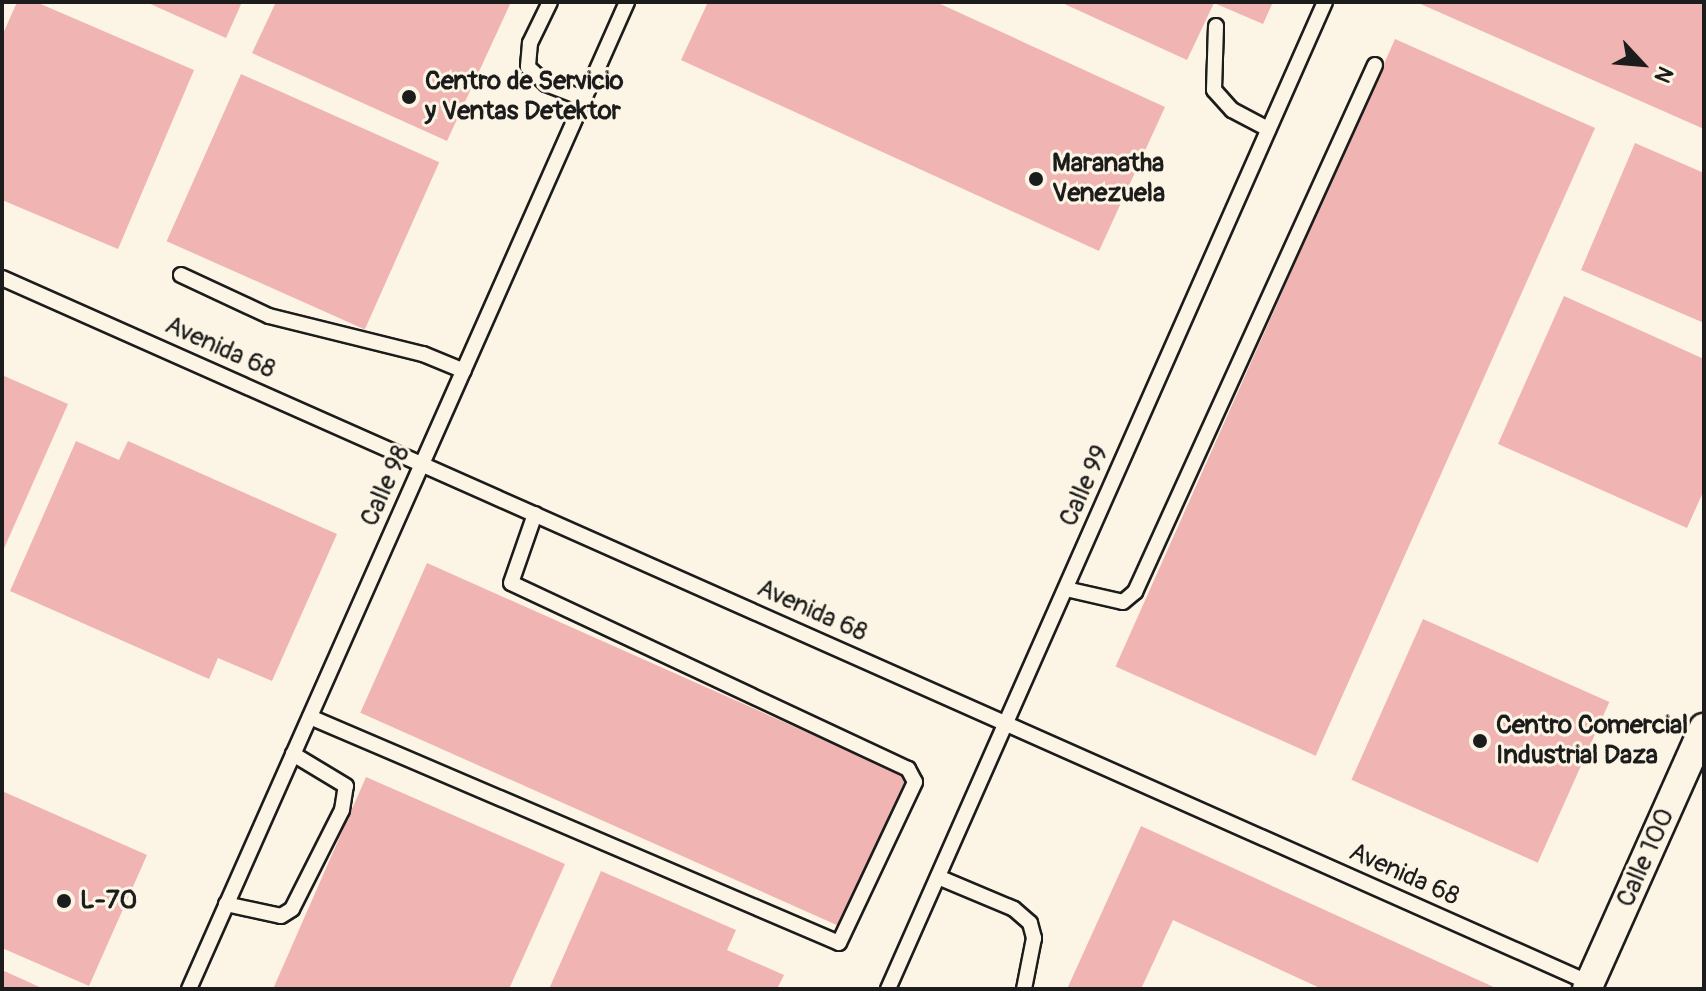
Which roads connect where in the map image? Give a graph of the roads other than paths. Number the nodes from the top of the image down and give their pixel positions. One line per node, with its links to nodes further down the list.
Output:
1 (550, 2): 6 (lane)
2 (627, 2): 6 (lane, Calle 98)
3 (1325, 2): 7 (lane, Calle 99)
4 (1216, 26): 7 (lane)
5 (1375, 65): 13 (lane)
6 (585, 99): 10 (lane, Calle 98)
7 (1268, 129): 13 (lane, Calle 99)
8 (181, 275): 10 (lane)
9 (2, 278): 11 (lane, Avenida 68)
10 (464, 371): 11 (lane, Calle 98)
11 (422, 464): 12 (lane, Avenida 68); 14 (lane, Calle 98)
12 (535, 514): 14 (lane); 15 (lane, Avenida 68)
13 (1066, 589): 15 (lane, Calle 99)
14 (310, 717): 17 (lane, Calle 98)
15 (1006, 723): 18 (lane, Calle 99); 20 (lane, Avenida 68)
16 (1704, 728): 20 (street, Calle 100)
17 (293, 754): 19 (lane, Calle 98); 19 (lane)
18 (938, 877): 22 (lane, Calle 99); 23 (lane)
19 (226, 904): 21 (lane, Calle 98)
20 (1593, 987)
21 (189, 989)
22 (888, 989)
23 (1024, 989)

